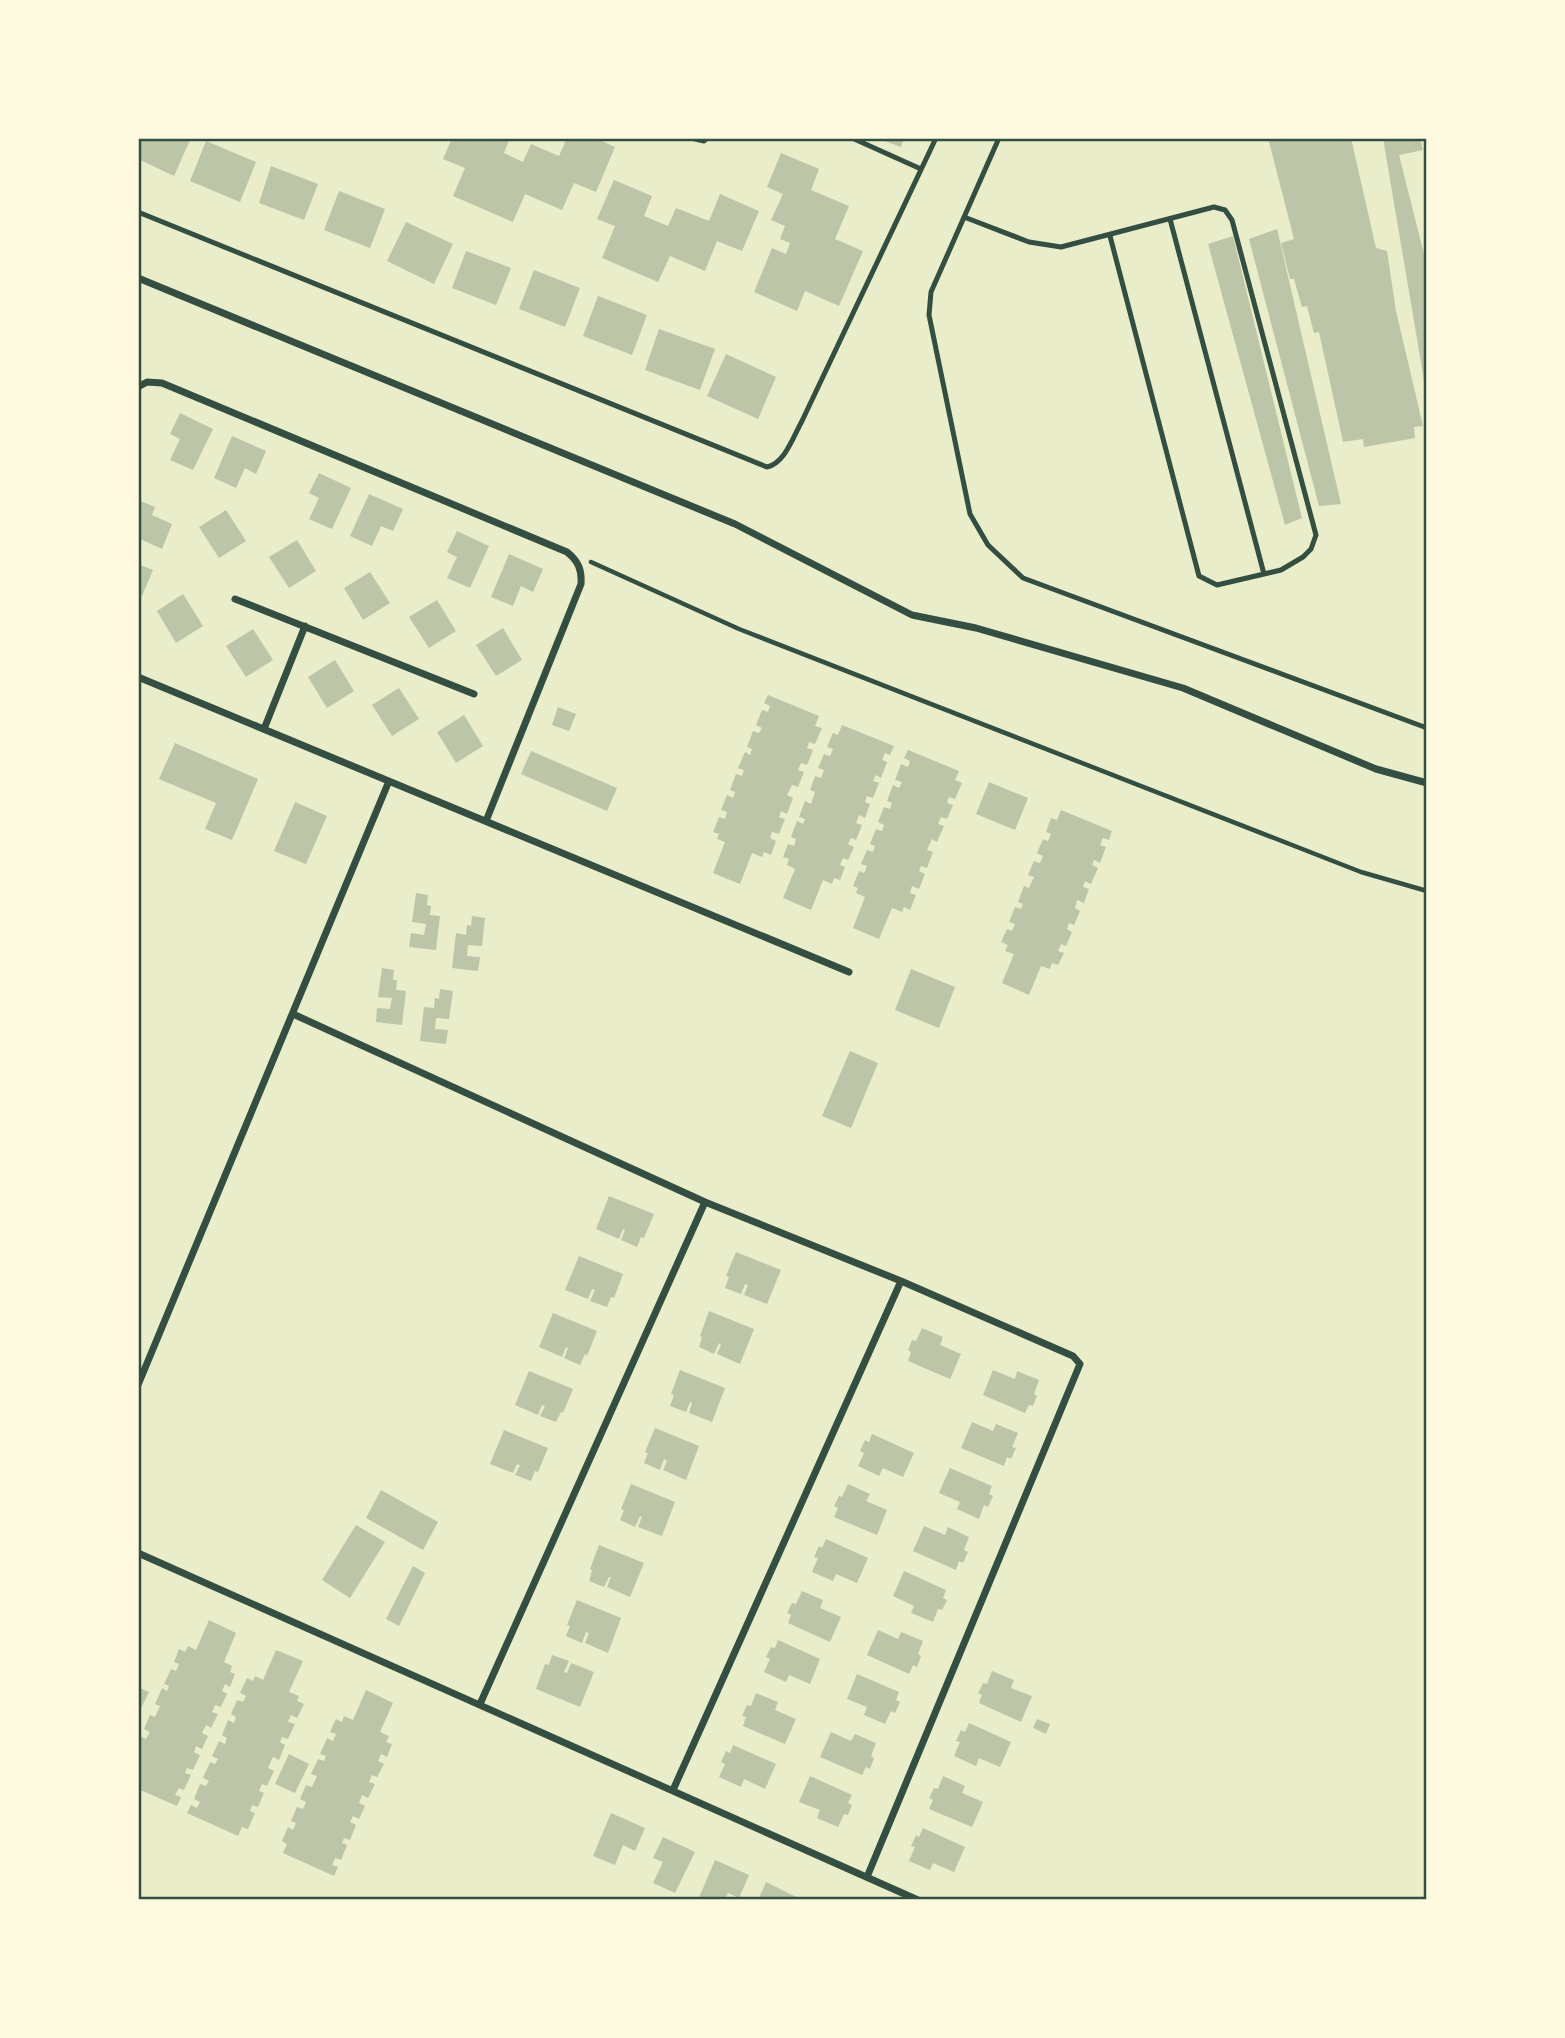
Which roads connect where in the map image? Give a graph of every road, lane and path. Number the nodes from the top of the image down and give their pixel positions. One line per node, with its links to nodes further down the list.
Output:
1 (691, 138): 2 (lane)
2 (707, 138)
3 (852, 138): 6 (lane)
4 (936, 138): 6 (lane)
5 (999, 138): 8 (lane)
6 (920, 169): 7 (lane)
7 (138, 212)
8 (964, 217): 10 (lane); 19 (lane)
9 (1170, 219): 10 (lane); 14 (lane); 14 (lane)
10 (1110, 236): 14 (lane)
11 (138, 278): 22 (street)
12 (138, 387): 13 (street)
13 (567, 552): 23 (street); 24 (path)
14 (1264, 574)
15 (235, 599): 16 (street)
16 (305, 626): 18 (street); 20 (street)
17 (138, 677): 20 (street)
18 (474, 694)
19 (1427, 728)
20 (264, 729): 21 (street)
21 (389, 781): 23 (street); 26 (street)
22 (1427, 783)
23 (486, 821): 25 (street)
24 (1427, 891)
25 (849, 972)
26 (293, 1014): 27 (street); 29 (street)
27 (705, 1202): 28 (street); 31 (street)
28 (901, 1281): 32 (street); 33 (street)
29 (138, 1385)
30 (138, 1553): 31 (street)
31 (480, 1704): 32 (street)
32 (673, 1790): 33 (street)
33 (867, 1877): 34 (street)
34 (918, 1900)

